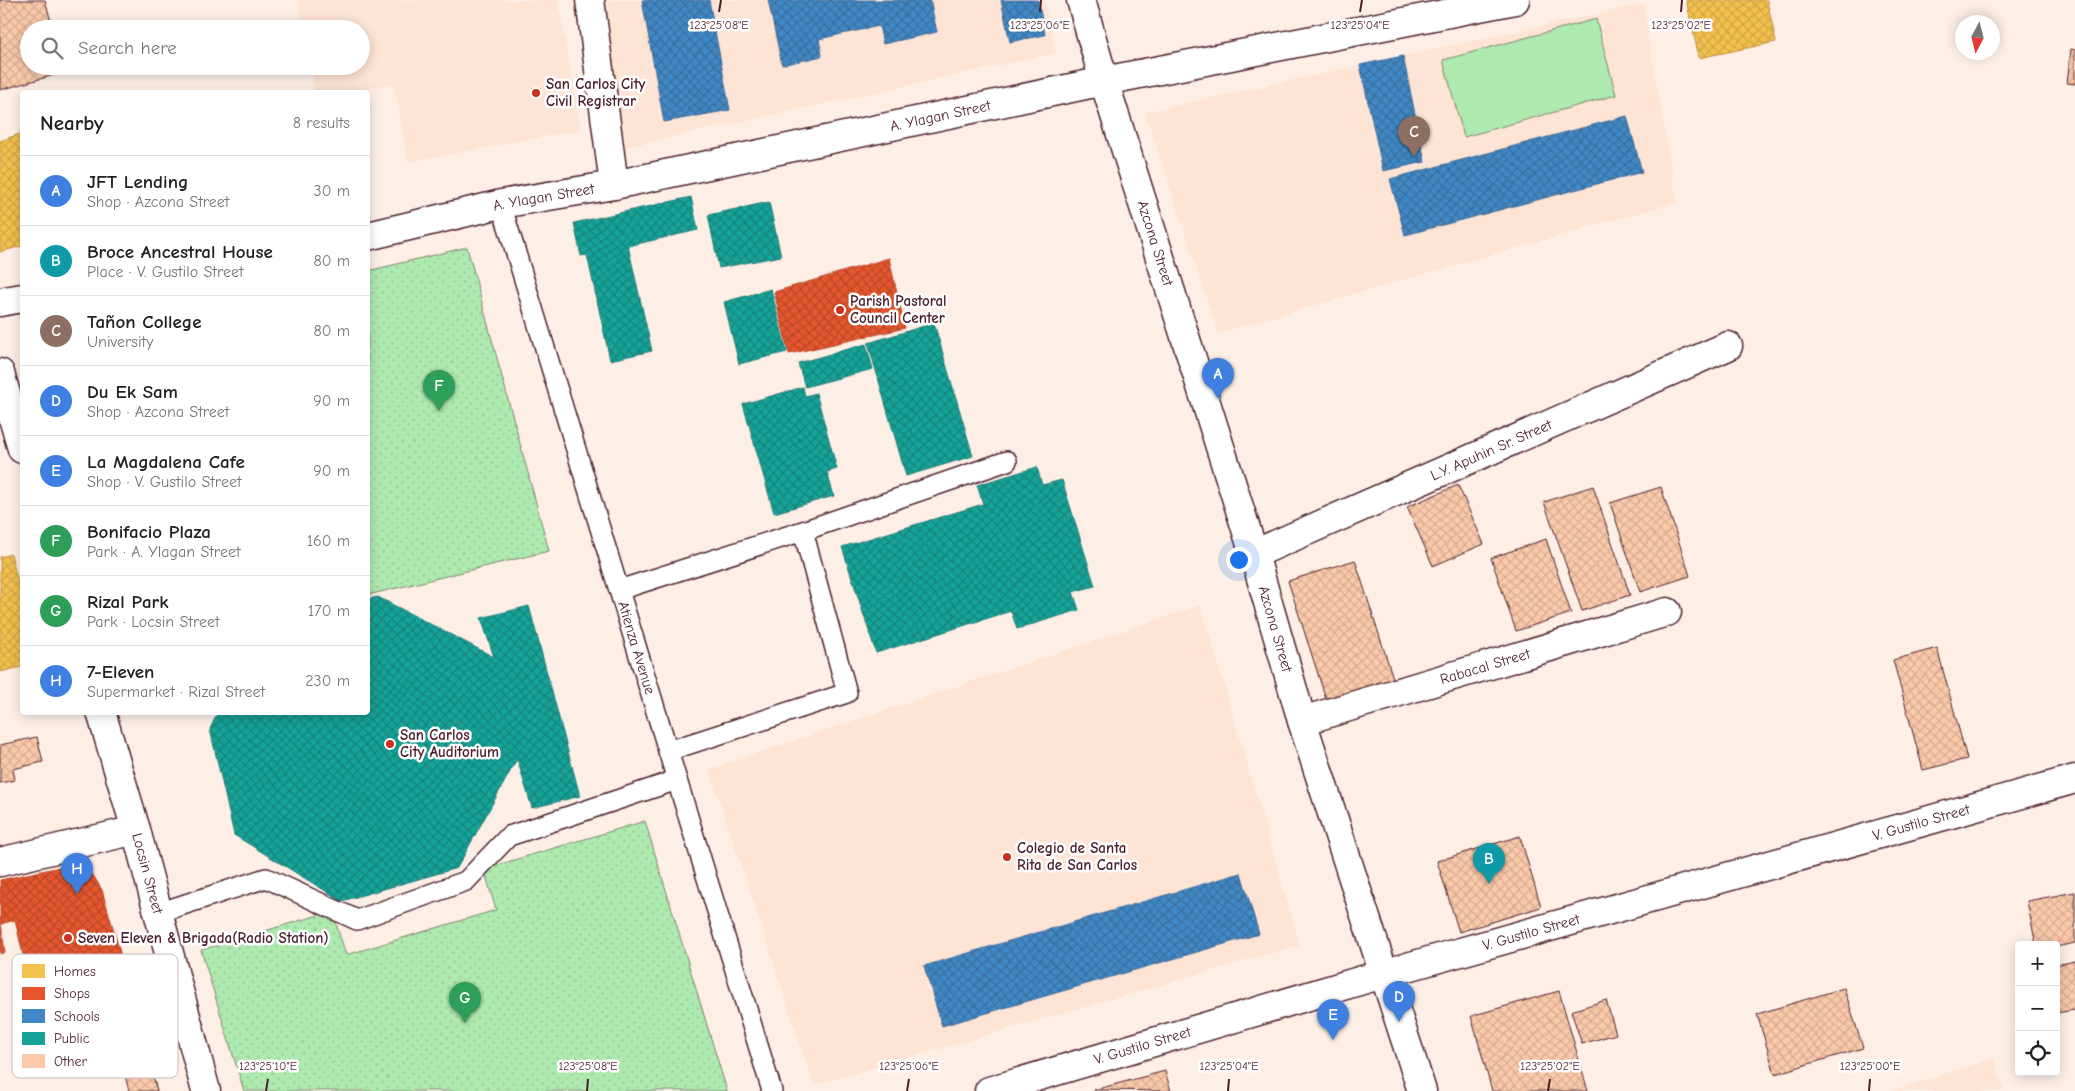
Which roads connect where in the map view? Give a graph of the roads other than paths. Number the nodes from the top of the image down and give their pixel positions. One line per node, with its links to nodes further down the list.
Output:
1 (590, 0): 5 (street)
2 (1080, 0): 4 (street, Azcona Street)
3 (1515, 0): 4 (street, A. Ylagan Street)
4 (1104, 81): 5 (street, A. Ylagan Street); 15 (street, Azcona Street)
5 (614, 185): 6 (street, A. Ylagan Street)
6 (501, 204): 7 (street, A. Ylagan Street); 16 (lane, Atienza Avenue)
7 (370, 236)
8 (20, 298): 9 (street)
9 (0, 302)
10 (1728, 346): 15 (street, L.Y. Apuhin Sr. Street)
11 (0, 373): 12 (street)
12 (20, 442)
13 (1007, 461): 14 (lane)
14 (803, 531): 16 (lane); 20 (lane)
15 (1254, 554): 19 (street, Azcona Street)
16 (620, 590): 20 (lane, Atienza Avenue)
17 (1667, 612): 19 (street, Rabacal Street)
18 (102, 715): 23 (street, Locsin Street)
19 (1302, 721): 27 (street, Azcona Street)
20 (668, 751): 22 (lane, Atienza Avenue)
21 (2075, 779): 27 (street, V. Gustilo Street)
22 (677, 780): 25 (lane); 30 (lane, Atienza Avenue)
23 (136, 830): 24 (street); 25 (street, Locsin Street)
24 (0, 862)
25 (158, 913): 26 (street, Locsin Street)
26 (169, 954)
27 (1386, 973): 31 (street, V. Gustilo Street); 32 (street, Azcona Street)
28 (178, 987): 29 (street, Locsin Street)
29 (206, 1091)
30 (772, 1091)
31 (989, 1091)
32 (1422, 1091)

